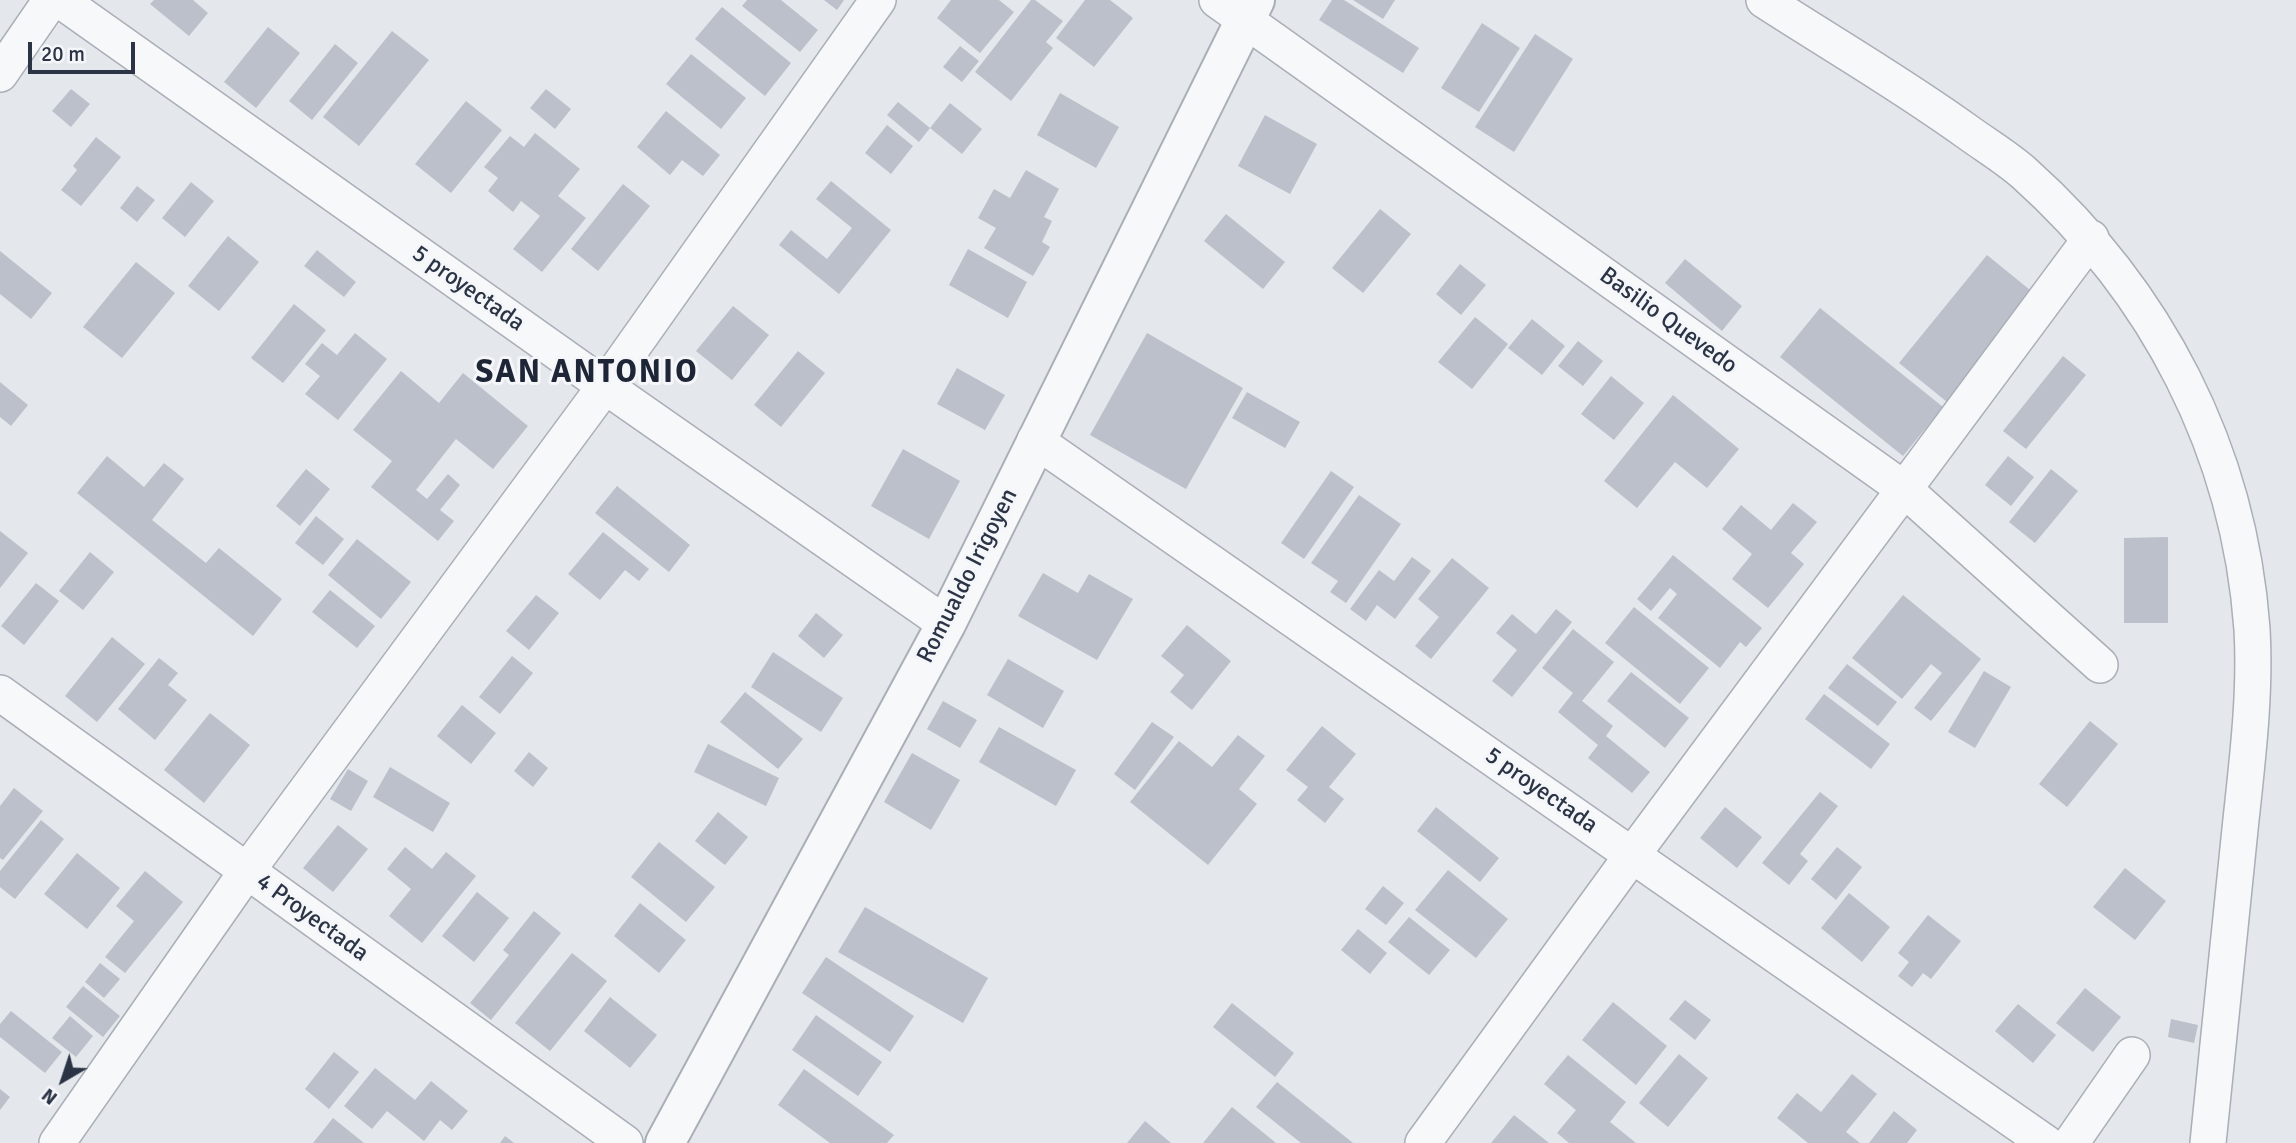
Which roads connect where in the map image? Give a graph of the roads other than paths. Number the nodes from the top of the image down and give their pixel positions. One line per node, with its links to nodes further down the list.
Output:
1 (51, 0): 6 (street)
2 (60, 0): 8 (street, 5 proyectada)
3 (878, 0): 8 (street)
4 (1764, 0): 7 (street)
5 (1239, 6): 9 (street, Romualdo Irigoyen); 10 (street, Basilio Quevedo)
6 (0, 74)
7 (2091, 238): 10 (street); 23 (street)
8 (604, 386): 11 (street, 5 proyectada); 15 (street)
9 (1035, 440): 11 (street, Romualdo Irigoyen); 14 (street, 5 proyectada)
10 (1904, 489): 12 (street, Basilio Quevedo); 14 (street)
11 (946, 624): 19 (street, Romualdo Irigoyen)
12 (2100, 665)
13 (0, 693): 15 (street, 4 Proyectada)
14 (1633, 854): 20 (street); 21 (street, 5 proyectada)
15 (247, 871): 17 (street); 18 (street, 4 Proyectada)
16 (2132, 1055): 22 (street)
17 (57, 1143)
18 (625, 1143)
19 (665, 1143)
20 (1423, 1143)
21 (2046, 1143)
22 (2071, 1143)
23 (2208, 1143)

